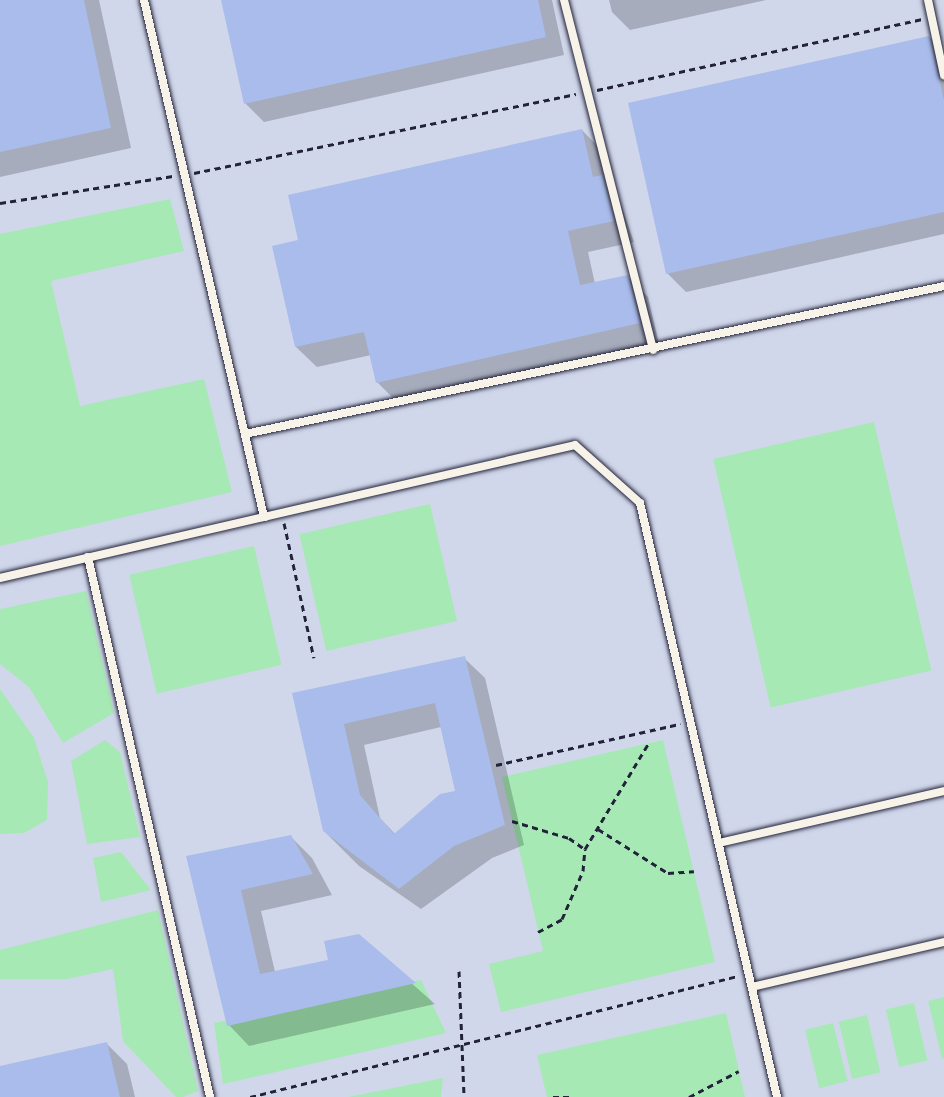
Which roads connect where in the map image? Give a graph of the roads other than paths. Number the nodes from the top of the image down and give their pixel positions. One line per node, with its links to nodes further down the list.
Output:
1 (144, 0): 7 (lane)
2 (564, 0): 6 (lane)
3 (928, 0): 4 (lane)
4 (944, 75)
5 (944, 286): 6 (lane)
6 (653, 350): 7 (lane)
7 (245, 434): 8 (lane)
8 (264, 517): 9 (lane); 12 (lane)
9 (88, 557): 10 (lane); 15 (lane)
10 (0, 578)
11 (944, 791): 12 (lane)
12 (719, 843): 14 (lane)
13 (944, 942): 14 (lane)
14 (752, 987): 16 (lane)
15 (210, 1097)
16 (777, 1097)

